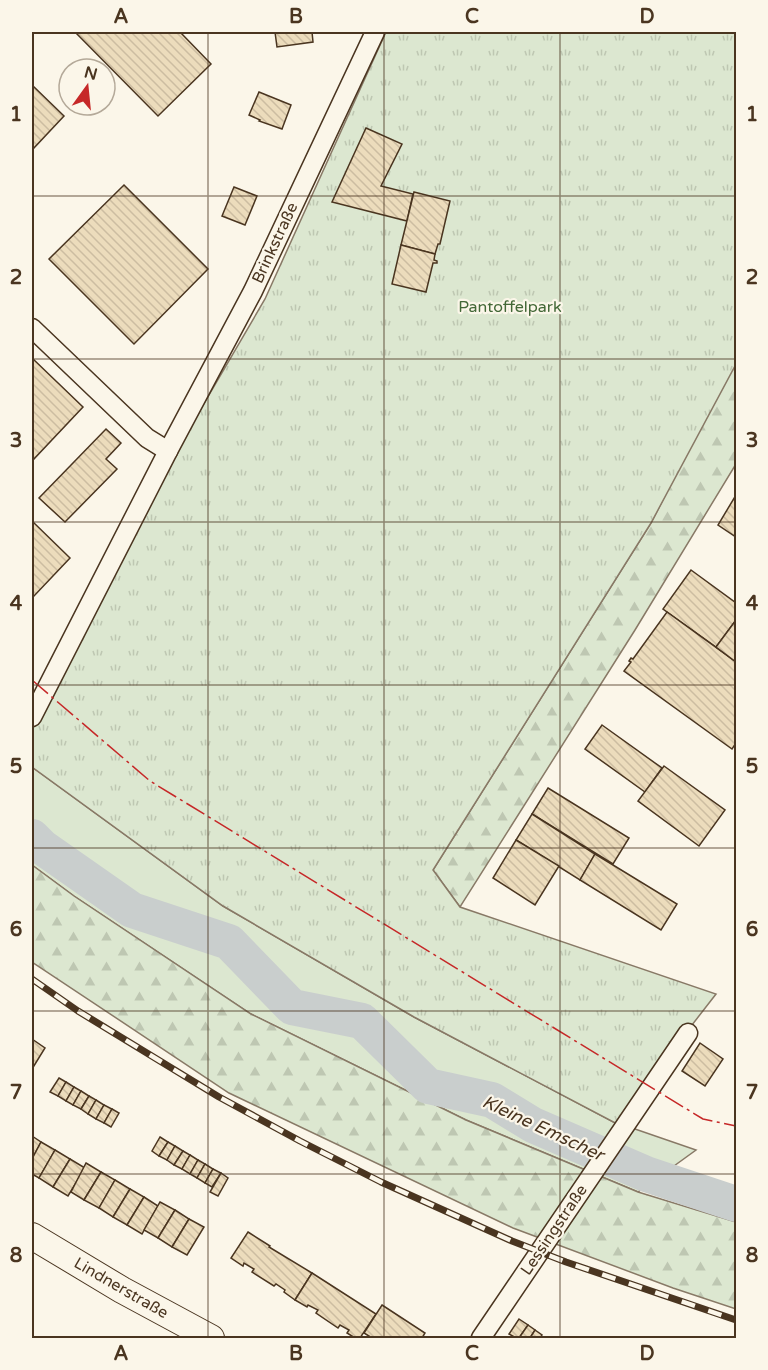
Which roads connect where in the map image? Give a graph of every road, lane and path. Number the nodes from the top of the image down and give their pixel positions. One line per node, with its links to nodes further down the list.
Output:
1 (375, 32): 3 (street, Brinkstraße)
2 (32, 328): 3 (street)
3 (168, 451): 4 (street, Brinkstraße)
4 (32, 717)
5 (688, 1033): 8 (street, Lessingstraße)
6 (32, 1236): 7 (street, Lindnerstraße)
7 (211, 1338)
8 (481, 1338)

